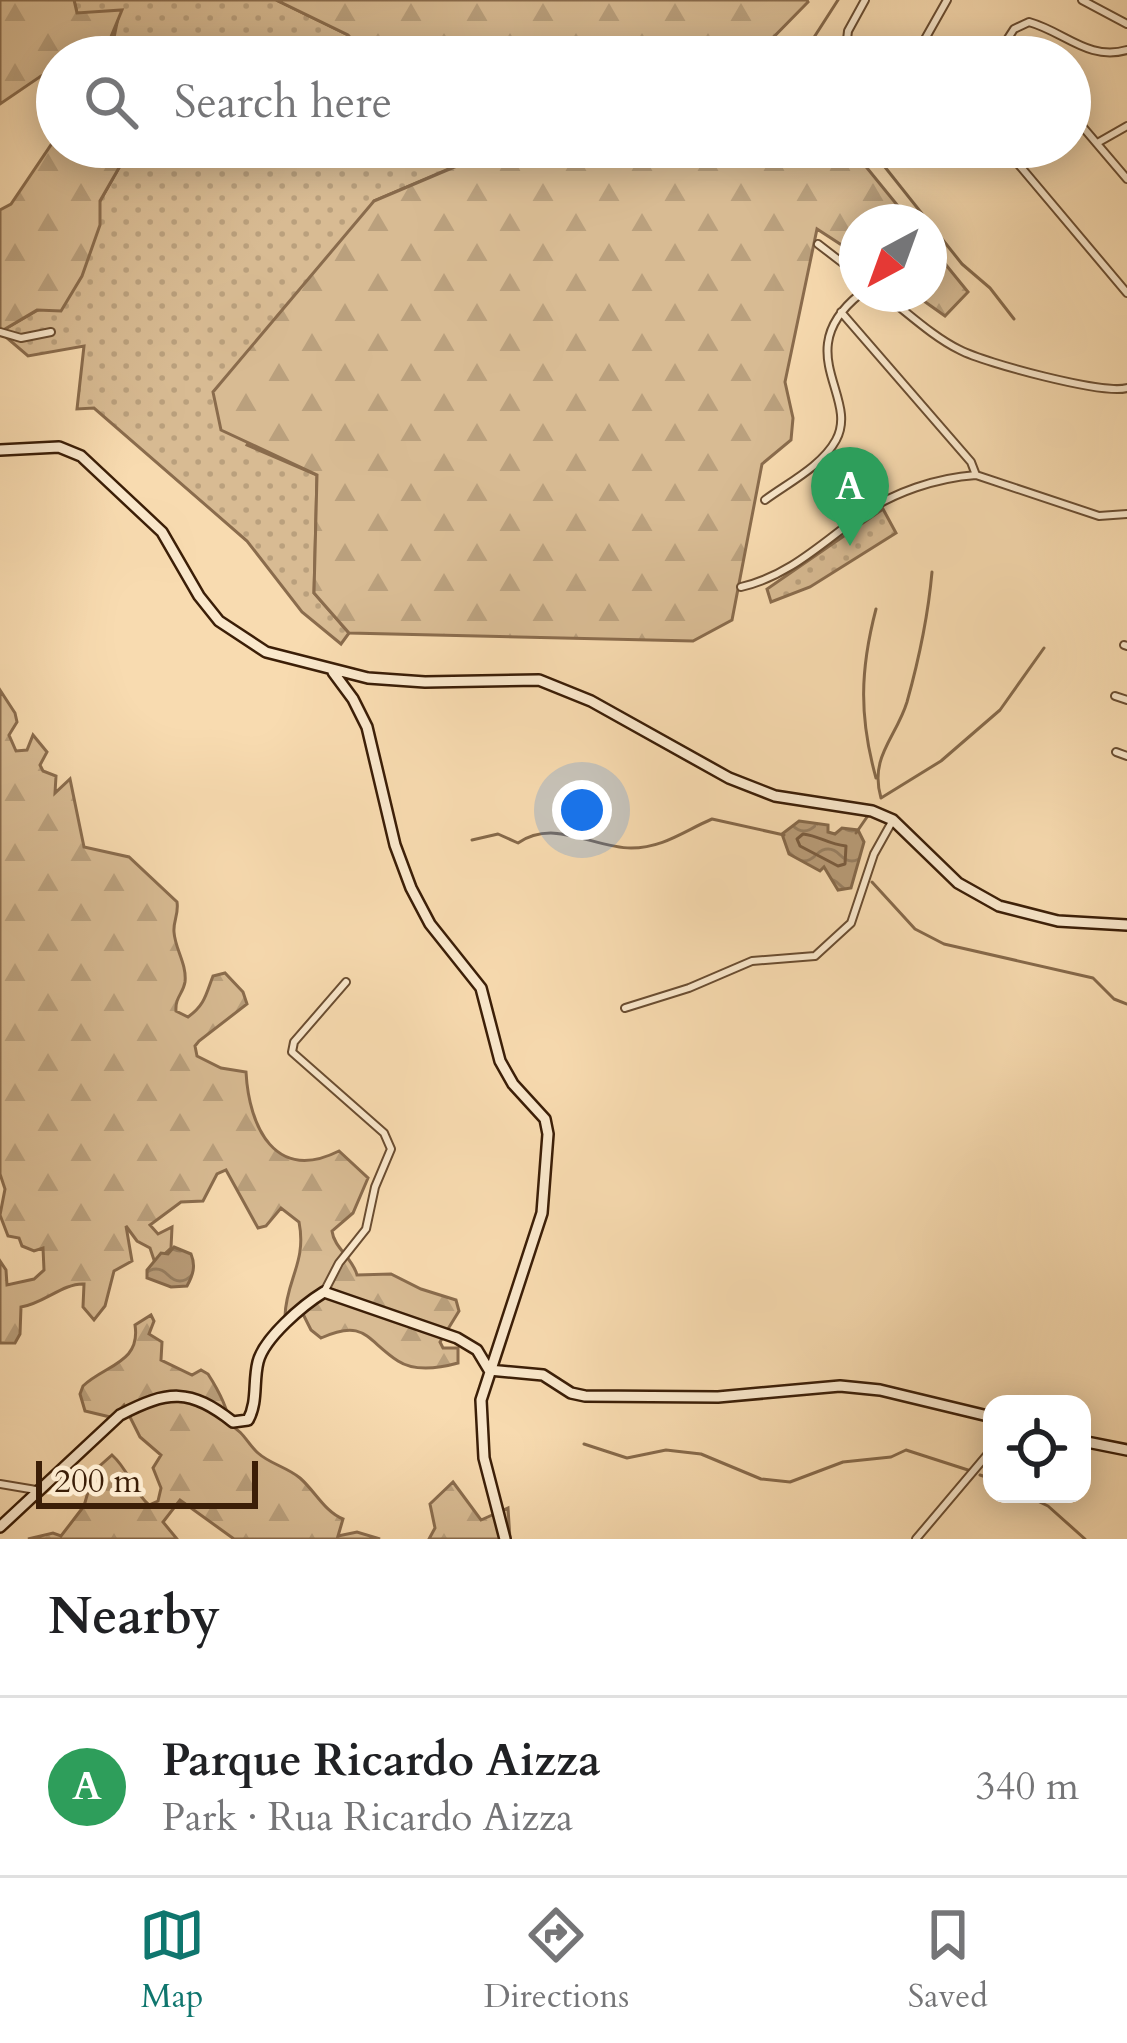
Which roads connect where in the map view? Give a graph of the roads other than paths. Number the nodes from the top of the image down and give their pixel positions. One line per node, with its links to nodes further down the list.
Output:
1 (865, 0): 7 (street)
2 (947, 0): 8 (street)
3 (1082, 0): 5 (street)
4 (1099, 0): 5 (street)
5 (1105, 12): 6 (street)
6 (1127, 24)
7 (847, 36)
8 (927, 36)
9 (1009, 36): 10 (street)
10 (1063, 36)
11 (1127, 50): 12 (street)
12 (1091, 52)
13 (1127, 127): 15 (street)
14 (1091, 135): 15 (street)
15 (1098, 143): 17 (street)
16 (1022, 168): 20 (street)
17 (1127, 179)
18 (818, 244): 19 (street)
19 (839, 260)
20 (1127, 293)
21 (841, 312): 27 (street); 28 (street)
22 (908, 312): 25 (street)
23 (0, 332): 24 (street)
24 (51, 332)
25 (1127, 388)
26 (0, 450): 31 (street)
27 (976, 475): 29 (street); 30 (street)
28 (765, 500)
29 (1127, 514)
30 (741, 586)
31 (333, 672): 36 (street); 41 (street)
32 (1115, 696): 33 (street)
33 (1127, 700)
34 (1115, 752): 35 (street)
35 (1127, 756)
36 (893, 820): 37 (street); 39 (street)
37 (1127, 925)
38 (346, 982): 40 (street)
39 (626, 1008)
40 (324, 1292): 41 (street); 47 (street)
41 (489, 1370): 42 (street); 49 (street)
42 (983, 1416)
43 (1091, 1443): 44 (street)
44 (1127, 1450)
45 (983, 1460): 50 (street)
46 (0, 1484): 47 (street)
47 (40, 1490): 48 (street)
48 (0, 1527)
49 (506, 1539)
50 (916, 1539)

